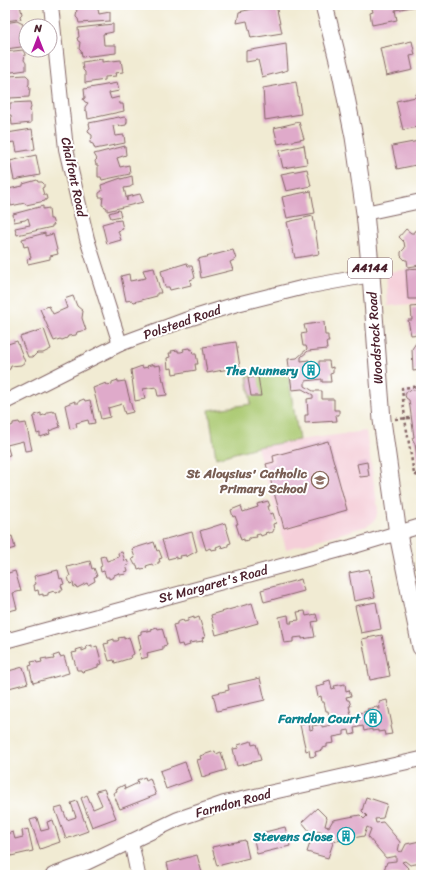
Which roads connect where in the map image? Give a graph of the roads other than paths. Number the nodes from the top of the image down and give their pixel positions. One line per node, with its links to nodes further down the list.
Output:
1 (51, 5): 6 (street, Chalfont Road)
2 (324, 5): 4 (main road, Woodstock Road / A4144)
3 (421, 201): 4 (street)
4 (365, 213): 5 (main road, Woodstock Road / A4144)
5 (371, 275): 6 (street, Polstead Road); 9 (main road, Woodstock Road / A4144)
6 (120, 344): 7 (street, Polstead Road)
7 (5, 402)
8 (421, 526): 9 (street, St Margaret's Road)
9 (398, 534): 10 (street, St Margaret's Road); 11 (main road, Woodstock Road / A4144)
10 (5, 641)
11 (421, 647)
12 (421, 759): 13 (street, Farndon Road)
13 (131, 841): 14 (street, Farndon Road); 15 (street)
14 (54, 875)
15 (138, 875)

